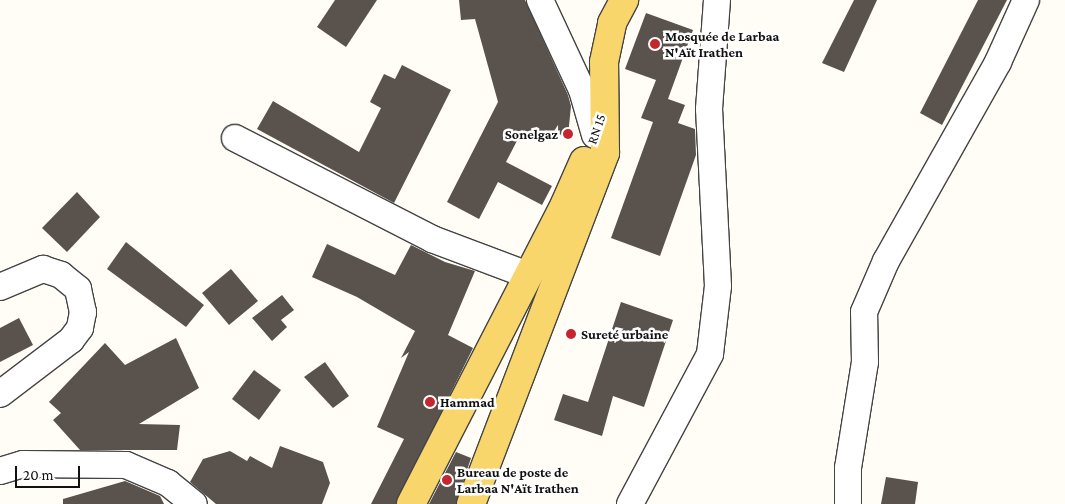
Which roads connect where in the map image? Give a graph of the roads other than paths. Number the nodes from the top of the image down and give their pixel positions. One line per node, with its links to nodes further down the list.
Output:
1 (540, 0): 6 (street)
2 (717, 0): 15 (street)
3 (1026, 0): 16 (street)
4 (613, 8): 5 (main road, RN 15)
5 (604, 105): 6 (main road, RN 15); 14 (main road, RN 15)
6 (595, 135): 8 (main road, RN 15)
7 (235, 138): 8 (street)
8 (528, 276): 13 (main road, RN 15)
9 (0, 287): 10 (street)
10 (0, 394)
11 (0, 472): 12 (street)
12 (194, 504)
13 (411, 504)
14 (471, 504)
15 (630, 504)
16 (848, 504)

